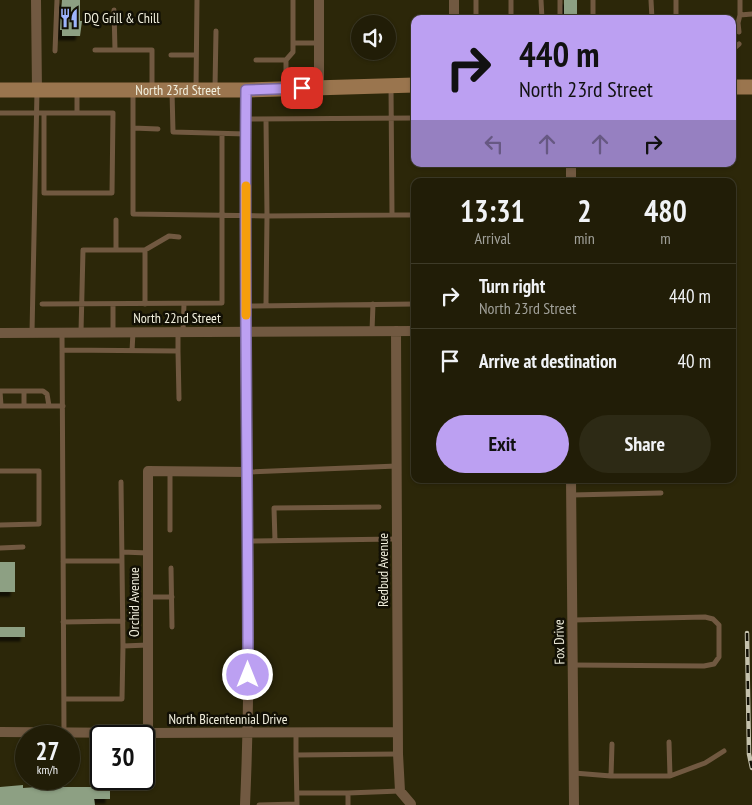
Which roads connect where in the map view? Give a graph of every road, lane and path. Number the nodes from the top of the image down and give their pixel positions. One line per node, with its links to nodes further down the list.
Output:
1 (36, 0): 48 (street)
2 (57, 0): 36 (lane)
3 (196, 0): 38 (lane)
4 (293, 0): 30 (lane)
5 (319, 0): 31 (street)
6 (454, 0): 18 (street)
7 (476, 0): 19 (lane)
8 (511, 0): 20 (lane)
9 (541, 0): 21 (lane)
10 (560, 0): 22 (lane)
11 (593, 0): 23 (lane)
12 (651, 0): 24 (lane)
13 (676, 0): 25 (lane)
14 (740, 0): 16 (lane)
15 (114, 10): 35 (lane)
16 (740, 14): 17 (lane); 26 (lane)
17 (752, 14)
18 (454, 15)
19 (476, 15)
20 (511, 15)
21 (542, 15)
22 (560, 15)
23 (593, 15)
24 (652, 15)
25 (676, 15)
26 (736, 21)
27 (736, 25): 29 (lane)
28 (216, 31): 54 (lane)
29 (739, 32)
30 (293, 43): 31 (lane); 40 (lane)
31 (319, 43): 45 (street)
32 (739, 44): 33 (lane)
33 (736, 47)
34 (95, 50): 35 (lane)
35 (115, 50): 51 (lane)
36 (55, 51)
37 (171, 54): 38 (lane)
38 (196, 55): 53 (lane)
39 (256, 60): 40 (lane)
40 (286, 60): 46 (lane)
41 (391, 86): 42 (main road, North 23rd Street); 45 (main road, North 23rd Street); 60 (lane)
42 (411, 86)
43 (736, 87): 44 (main road)
44 (752, 87)
45 (319, 88): 46 (main road, North 23rd Street)
46 (286, 89): 55 (main road, North 23rd Street)
47 (0, 90): 48 (main road, North 23rd Street)
48 (37, 90): 49 (main road, North 23rd Street); 57 (lane)
49 (77, 90): 50 (main road, North 23rd Street); 59 (lane)
50 (133, 90): 51 (main road, North 23rd Street); 64 (lane)
51 (152, 90): 52 (main road, North 23rd Street)
52 (172, 90): 53 (main road, North 23rd Street); 66 (lane)
53 (196, 90): 54 (main road, North 23rd Street)
54 (216, 90): 55 (main road, North 23rd Street)
55 (246, 90): 62 (street)
56 (0, 113): 57 (lane)
57 (36, 113): 58 (lane); 93 (lane)
58 (44, 113): 59 (lane); 59 (lane)
59 (77, 113)
60 (391, 118): 61 (lane); 63 (lane); 68 (lane)
61 (411, 118)
62 (246, 119): 63 (lane); 67 (street)
63 (266, 119): 72 (lane)
64 (133, 128): 65 (lane); 70 (lane)
65 (158, 129)
66 (222, 134): 67 (lane); 70 (lane)
67 (246, 134): 71 (street)
68 (392, 215): 69 (lane); 72 (lane)
69 (411, 215)
70 (222, 216): 71 (lane); 81 (lane)
71 (246, 216): 72 (lane); 85 (street)
72 (266, 216): 84 (lane)
73 (116, 220): 75 (lane)
74 (179, 237): 76 (lane)
75 (116, 250): 76 (lane); 78 (lane)
76 (145, 250): 80 (lane)
77 (42, 304): 78 (lane)
78 (82, 304): 79 (lane); 95 (lane)
79 (113, 304): 80 (lane); 96 (lane)
80 (145, 304): 81 (lane)
81 (184, 304): 90 (lane)
82 (372, 304): 83 (lane); 84 (lane); 86 (lane)
83 (411, 304)
84 (266, 305): 85 (lane)
85 (246, 306): 91 (street)
86 (372, 331): 87 (street, North 22nd Street); 91 (street, North 22nd Street)
87 (396, 331): 88 (street, North 22nd Street); 107 (street, Redbud Avenue)
88 (411, 331)
89 (133, 332): 90 (street, North 22nd Street); 96 (street, North 22nd Street); 98 (lane)
90 (181, 332): 91 (street, North 22nd Street); 99 (lane)
91 (245, 332): 110 (street)
92 (0, 333): 93 (street, North 22nd Street)
93 (32, 333): 94 (street, North 22nd Street)
94 (62, 333): 95 (street, North 22nd Street); 97 (lane)
95 (81, 333): 96 (street, North 22nd Street)
96 (113, 333)
97 (62, 350): 98 (lane); 106 (lane)
98 (132, 351): 99 (lane)
99 (178, 351): 102 (lane)
100 (0, 391): 101 (lane); 103 (lane)
101 (24, 391): 104 (lane); 105 (lane)
102 (179, 399)
103 (0, 406): 104 (lane)
104 (24, 406): 105 (lane)
105 (49, 406): 106 (lane)
106 (62, 406): 125 (lane)
107 (397, 466): 110 (lane); 118 (street, Redbud Avenue)
108 (0, 471): 116 (lane)
109 (170, 472): 110 (street); 117 (lane); 124 (street, Orchid Avenue)
110 (248, 472): 119 (street)
111 (122, 482): 123 (lane)
112 (570, 483): 114 (street, Fox Drive)
113 (660, 493): 114 (lane)
114 (571, 495): 130 (street, Fox Drive)
115 (379, 507): 120 (lane)
116 (0, 525)
117 (170, 530)
118 (397, 539): 120 (lane); 142 (street, Redbud Avenue)
119 (248, 541): 120 (lane); 144 (street)
120 (275, 541)
121 (23, 547): 122 (lane)
122 (0, 548)
123 (122, 552): 124 (lane); 126 (lane)
124 (148, 553): 128 (street, Orchid Avenue)
125 (63, 561): 126 (lane); 132 (lane)
126 (122, 561): 131 (lane)
127 (171, 568): 129 (lane)
128 (148, 597): 129 (lane); 135 (street, Orchid Avenue)
129 (172, 597): 133 (lane)
130 (572, 620): 136 (street, Fox Drive); 136 (lane)
131 (123, 621): 132 (lane); 134 (lane)
132 (63, 622): 137 (lane)
133 (172, 627)
134 (123, 646): 135 (lane); 137 (lane)
135 (148, 646): 139 (street, Orchid Avenue)
136 (573, 664): 151 (street, Fox Drive)
137 (64, 699): 138 (lane)
138 (64, 725)
139 (148, 725)
140 (0, 732): 141 (street, North Bicentennial Drive)
141 (15, 732)
142 (397, 732): 145 (street, North Bicentennial Drive); 149 (street, Redbud Avenue)
143 (155, 733): 144 (street, North Bicentennial Drive)
144 (248, 733): 145 (street, North Bicentennial Drive); 157 (street)
145 (296, 733): 150 (lane)
146 (669, 742): 153 (lane)
147 (612, 744): 152 (lane)
148 (724, 752): 153 (lane)
149 (398, 754): 150 (lane); 154 (street, Redbud Avenue)
150 (296, 755): 155 (lane)
151 (574, 774): 152 (lane); 162 (street, Fox Drive)
152 (611, 776): 153 (lane)
153 (670, 776)
154 (400, 791): 156 (lane); 161 (street)
155 (297, 793): 156 (lane); 159 (lane)
156 (348, 793): 160 (lane)
157 (245, 805)
158 (259, 805): 159 (lane)
159 (297, 805)
160 (348, 805)
161 (411, 805)
162 (574, 805)

